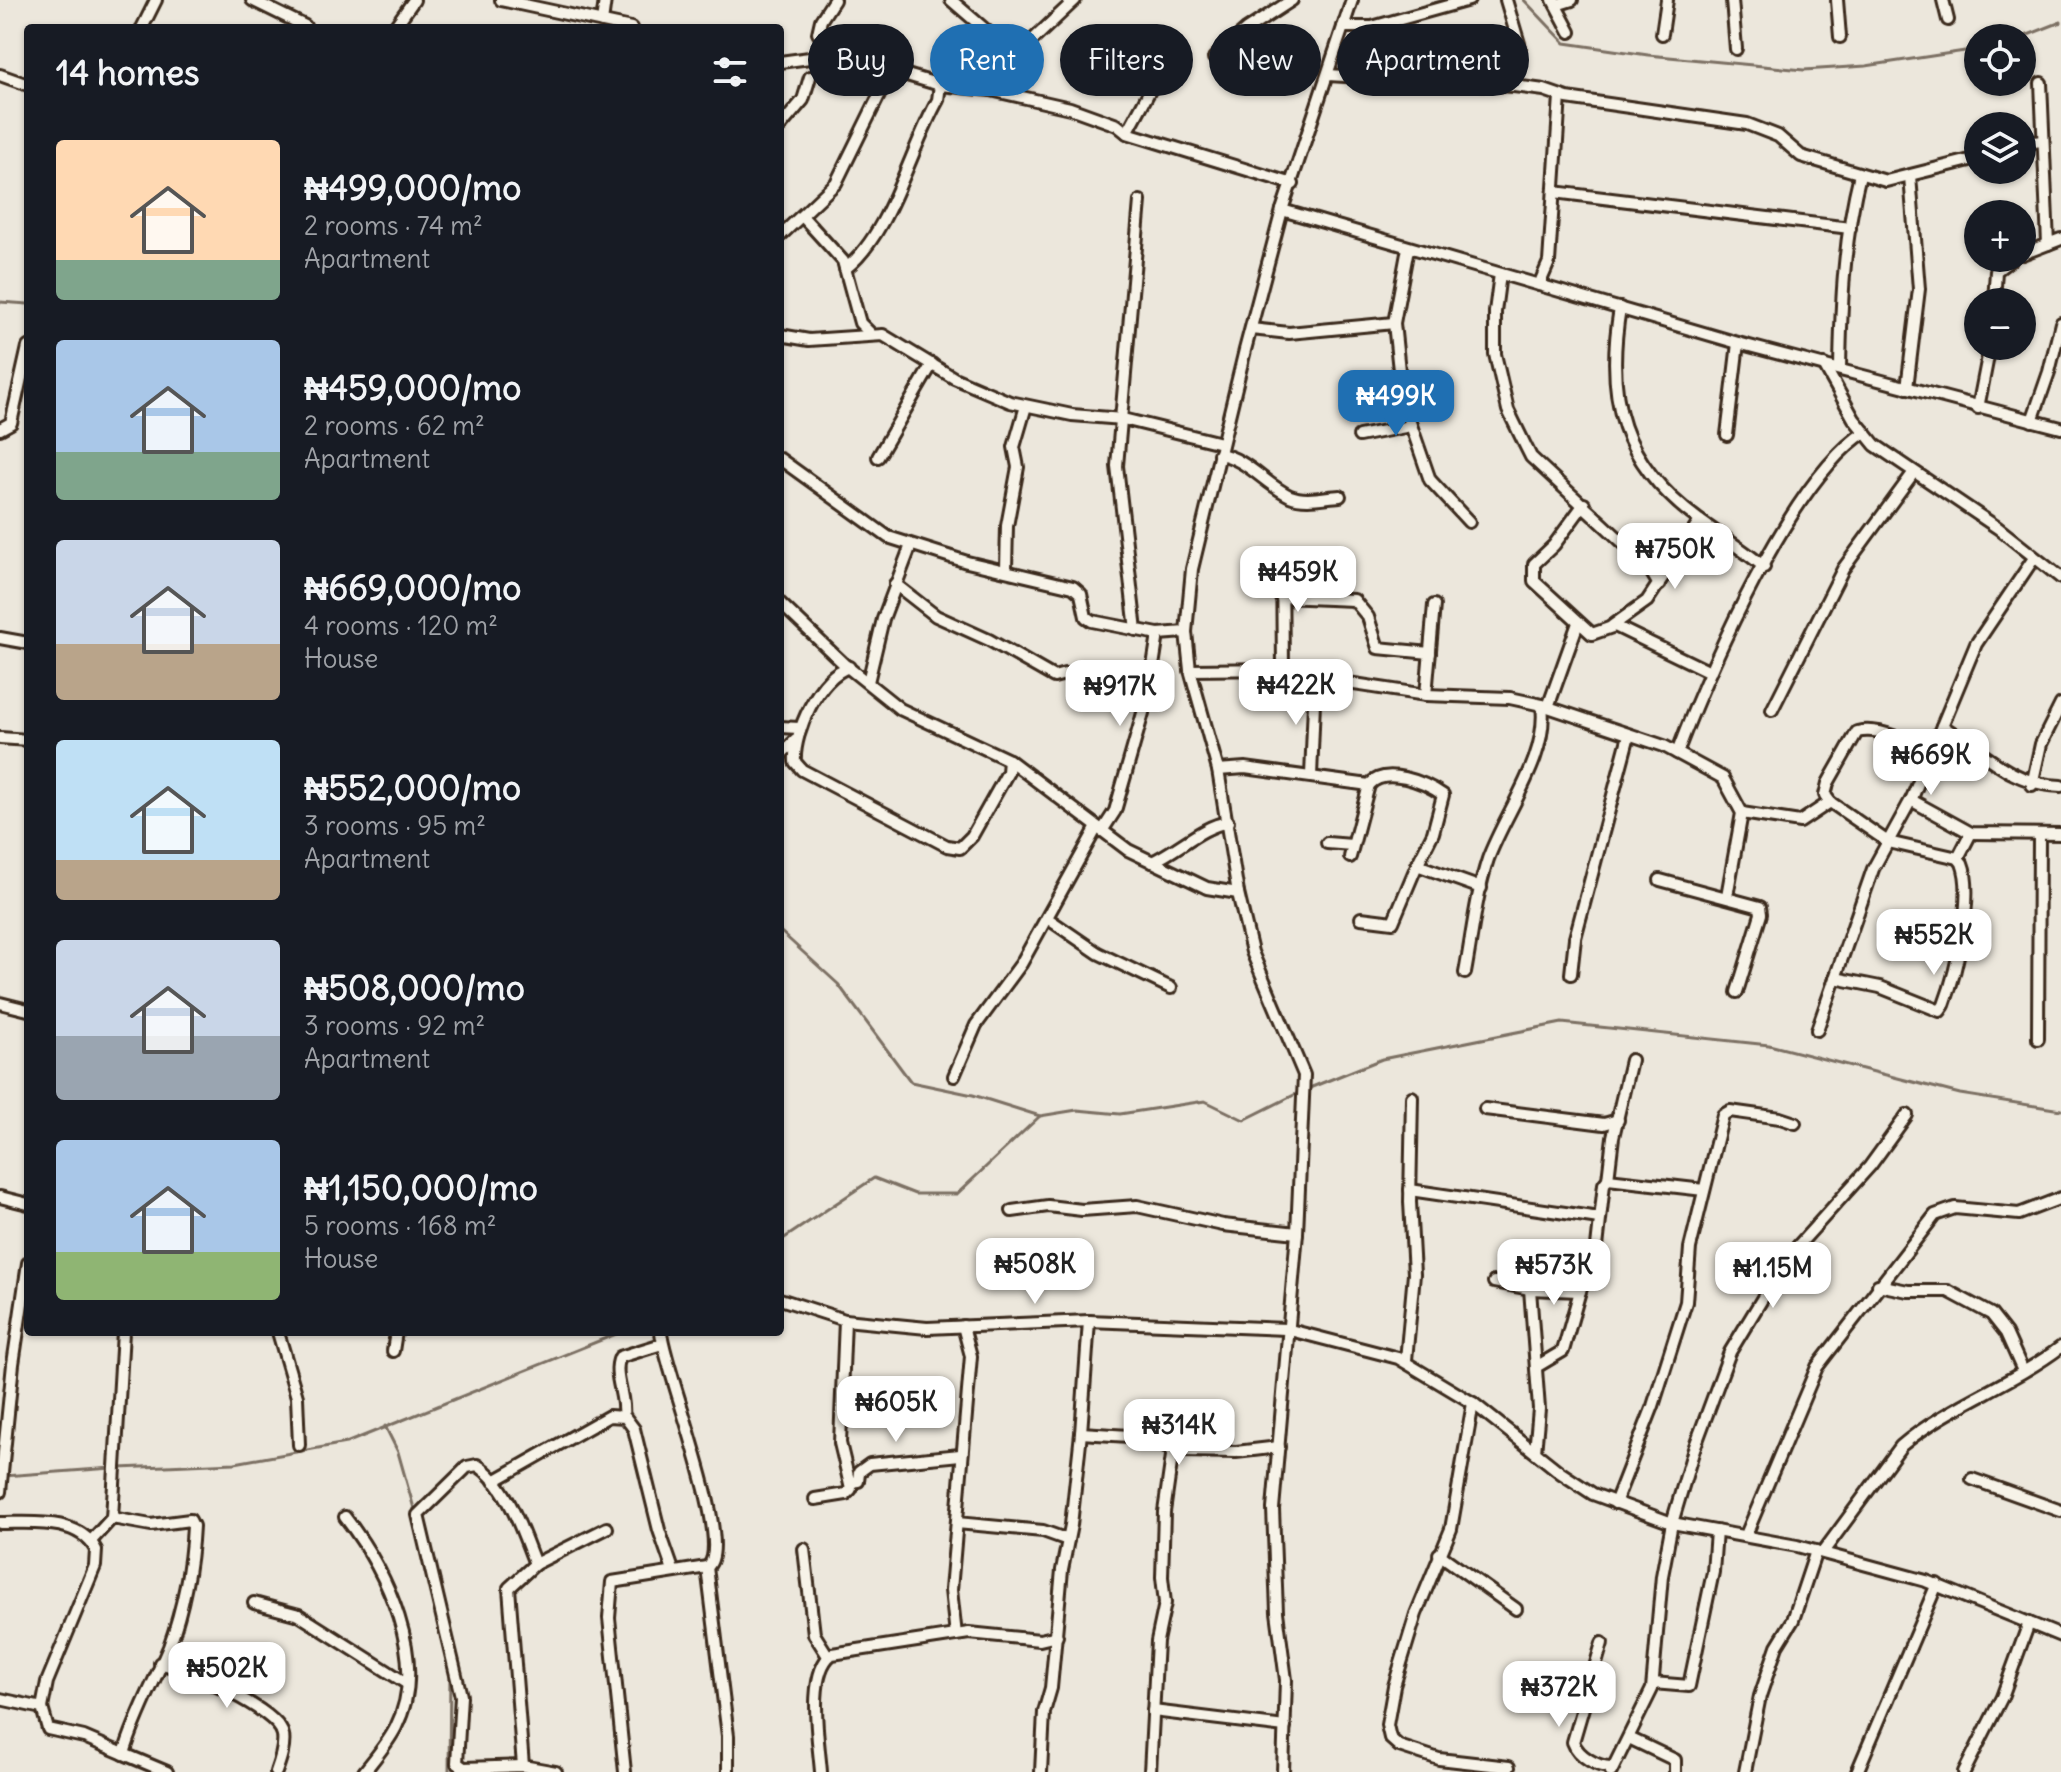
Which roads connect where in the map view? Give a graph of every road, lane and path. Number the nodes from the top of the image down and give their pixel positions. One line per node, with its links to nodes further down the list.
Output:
1 (156, 0): 23 (street)
2 (252, 0): 24 (street)
3 (414, 0): 25 (street)
4 (501, 0): 20 (street)
5 (564, 0): 20 (street)
6 (605, 0): 22 (street)
7 (834, 0): 27 (street)
8 (1075, 0): 33 (street)
9 (1292, 0): 29 (street)
10 (1352, 0): 30 (street)
11 (1469, 0): 31 (street)
12 (1506, 0): 32 (street)
13 (1572, 0): 18 (street)
14 (1667, 0): 35 (street)
15 (1732, 0): 38 (street)
16 (1837, 0): 36 (street)
17 (1943, 0): 21 (street)
18 (1554, 2): 34 (street)
19 (958, 3): 28 (street)
20 (562, 14): 22 (street)
21 (1948, 20)
22 (602, 22): 26 (street)
23 (144, 24)
24 (301, 24)
25 (397, 24)
26 (612, 24)
27 (820, 24)
28 (980, 24)
29 (1255, 24)
30 (1344, 24)
31 (1383, 24)
32 (1513, 24)
33 (1044, 30)
34 (1570, 32)
35 (1662, 34)
36 (1840, 37)
37 (1337, 46): 42 (street)
38 (1736, 49)
39 (808, 58): 40 (street)
40 (784, 61)
41 (0, 75): 44 (street)
42 (1328, 75): 50 (street); 58 (street)
43 (2041, 83): 53 (street)
44 (24, 84)
45 (808, 84): 51 (street)
46 (879, 96): 62 (street)
47 (939, 96): 69 (street)
48 (1017, 96): 52 (street)
49 (1147, 96): 52 (street)
50 (1560, 96): 56 (street); 59 (street)
51 (784, 122)
52 (1127, 133): 58 (street)
53 (2043, 141): 54 (street); 66 (street)
54 (2036, 142)
55 (1964, 162): 57 (street)
56 (1860, 174): 57 (street); 63 (street)
57 (1910, 176): 84 (street)
58 (1293, 184): 61 (street)
59 (1554, 192): 63 (street); 71 (street)
60 (1140, 201): 87 (street)
61 (1282, 210): 67 (street); 75 (street)
62 (803, 217): 64 (street); 69 (street)
63 (1850, 228): 83 (street)
64 (784, 233)
65 (2061, 239): 66 (street)
66 (2048, 244): 68 (street)
67 (1408, 248): 70 (street); 73 (street)
68 (2036, 249)
69 (845, 269): 76 (street)
70 (1500, 274): 71 (street); 100 (street)
71 (1539, 285): 72 (street)
72 (1620, 308): 78 (street); 101 (street)
73 (1394, 323): 75 (street); 89 (street)
74 (2061, 323): 88 (street)
75 (1251, 329): 95 (street)
76 (870, 333): 77 (street); 80 (street)
77 (784, 336)
78 (1738, 343): 82 (street); 93 (street)
79 (1987, 360): 86 (street)
80 (932, 364): 85 (street); 96 (street)
81 (24, 365): 91 (street)
82 (1824, 365): 83 (street); 92 (street)
83 (1840, 369): 84 (street)
84 (1907, 388): 86 (street)
85 (1026, 406): 87 (street); 107 (street)
86 (1978, 408): 88 (street)
87 (1120, 418): 95 (street); 116 (street)
88 (2032, 421): 90 (street)
89 (1410, 426): 94 (street); 102 (street)
90 (2061, 428)
91 (0, 429)
92 (1865, 432): 98 (street); 106 (street)
93 (1727, 435)
94 (1359, 436)
95 (1220, 448): 99 (street); 117 (street)
96 (878, 457)
97 (784, 462): 103 (street)
98 (1914, 472): 104 (street); 132 (street)
99 (1340, 496)
100 (1584, 504): 110 (street); 114 (street)
101 (1700, 521): 106 (street); 110 (street)
102 (1469, 522)
103 (911, 545): 107 (street); 109 (street)
104 (2034, 558): 108 (street); 133 (street)
105 (1282, 559): 111 (street)
106 (1764, 567): 125 (street)
107 (1006, 569): 116 (street)
108 (2061, 578)
109 (895, 584): 126 (street); 128 (street)
110 (1659, 585): 115 (street)
111 (1281, 597): 121 (street); 123 (street)
112 (1434, 605): 121 (street)
113 (784, 607): 122 (street)
114 (1578, 623): 115 (street); 131 (street)
115 (1612, 626): 125 (street)
116 (1136, 630): 118 (street)
117 (1186, 632): 118 (street); 124 (street)
118 (1158, 634): 128 (street)
119 (2, 641): 120 (street)
120 (24, 643)
121 (1430, 653): 129 (street)
122 (849, 667): 126 (street); 135 (street)
123 (1283, 669): 124 (street); 127 (street)
124 (1190, 670): 145 (street)
125 (1710, 672): 141 (street)
126 (866, 676): 143 (street)
127 (1315, 678): 129 (street); 147 (street)
128 (1149, 692): 155 (street)
129 (1426, 695): 131 (street)
130 (2061, 704): 149 (street)
131 (1549, 707): 136 (street); 165 (street)
132 (1772, 710)
133 (1942, 726): 142 (street); 149 (street)
134 (784, 727): 135 (street)
135 (799, 728): 139 (street)
136 (1629, 735): 141 (street); 171 (street)
137 (0, 738): 138 (street)
138 (24, 740)
139 (796, 740): 140 (street); 146 (street)
140 (784, 751)
141 (1677, 753): 153 (street)
142 (1931, 755): 151 (street); 152 (street)
143 (1009, 760): 144 (street); 146 (street)
144 (1020, 768): 146 (street); 155 (street)
145 (1218, 770): 147 (street); 154 (street)
146 (1008, 772)
147 (1311, 776): 148 (street)
148 (1369, 785): 160 (street); 163 (street)
149 (2032, 785): 150 (street)
150 (2061, 786)
151 (1911, 800): 156 (street); 159 (street)
152 (1830, 802): 153 (street); 159 (street)
153 (1742, 813): 167 (street)
154 (1228, 822): 162 (street); 166 (street)
155 (1100, 829): 162 (street); 168 (street)
156 (1971, 833): 158 (street); 161 (street)
157 (2061, 834): 158 (street)
158 (2042, 836): 178 (street)
159 (1888, 842): 161 (street); 172 (street)
160 (1327, 843)
161 (1958, 858): 172 (street)
162 (1152, 862): 166 (street)
163 (1417, 865): 165 (street); 169 (street)
164 (1660, 880): 167 (street)
165 (1481, 888): 170 (street)
166 (1238, 893): 194 (street)
167 (1727, 896): 174 (street)
168 (1047, 918): 173 (street); 180 (street)
169 (1361, 918)
170 (1465, 973)
171 (1571, 974)
172 (1835, 978): 177 (street)
173 (1171, 988)
174 (1737, 992)
175 (0, 1003): 176 (street)
176 (24, 1009)
177 (1817, 1030)
178 (2038, 1039)
179 (1631, 1060): 184 (street)
180 (954, 1076)
181 (1412, 1097): 187 (street)
182 (1485, 1109): 184 (street)
183 (1907, 1115): 233 (street)
184 (1618, 1120): 186 (street)
185 (1795, 1123): 188 (street)
186 (1608, 1179): 188 (street); 193 (street)
187 (1410, 1190): 193 (street); 211 (street)
188 (1704, 1190): 227 (street)
189 (0, 1197): 191 (street)
190 (2061, 1198): 196 (street)
191 (24, 1203)
192 (1012, 1211): 194 (street)
193 (1599, 1218): 198 (street)
194 (1297, 1233): 204 (street)
195 (1494, 1282): 197 (street)
196 (1878, 1285): 213 (street); 236 (street)
197 (1530, 1289): 198 (street); 212 (street)
198 (1580, 1291): 212 (street)
199 (24, 1294): 225 (street)
200 (784, 1300): 201 (street)
201 (845, 1320): 203 (street); 224 (street)
202 (1089, 1321): 203 (street); 204 (street); 216 (street)
203 (963, 1326): 221 (street)
204 (1286, 1329): 211 (street); 218 (street)
205 (123, 1336): 230 (street)
206 (279, 1336): 217 (street)
207 (395, 1336): 210 (street)
208 (661, 1338): 215 (street); 243 (street)
209 (2061, 1347): 213 (street)
210 (393, 1351)
211 (1406, 1360): 214 (street)
212 (1536, 1367): 220 (street)
213 (2023, 1371): 240 (street)
214 (1473, 1403): 220 (street); 241 (street)
215 (623, 1416): 223 (street); 244 (street)
216 (1081, 1433): 219 (street); 237 (street)
217 (299, 1445)
218 (1279, 1447): 219 (street); 260 (street)
219 (1173, 1449): 259 (street)
220 (1535, 1452): 227 (street)
221 (960, 1455): 224 (street); 232 (street)
222 (1972, 1479): 228 (street)
223 (494, 1481): 242 (street); 263 (street)
224 (851, 1482): 226 (street)
225 (0, 1492)
226 (815, 1499)
227 (1615, 1503): 233 (street)
228 (2061, 1511)
229 (345, 1517): 255 (street)
230 (112, 1518): 238 (street); 254 (street)
231 (0, 1523): 238 (street)
232 (957, 1523): 237 (street); 250 (street)
233 (1672, 1523): 235 (street); 256 (street)
234 (607, 1528): 242 (street)
235 (1716, 1531): 236 (street); 256 (street)
236 (1746, 1535): 240 (street)
237 (1068, 1540): 251 (street)
238 (91, 1541): 258 (street)
239 (804, 1549): 253 (street)
240 (1820, 1552): 245 (street); 277 (street)
241 (1439, 1554): 247 (street); 264 (street)
242 (535, 1564): 263 (street)
243 (707, 1567): 244 (street); 271 (street)
244 (673, 1570): 270 (street)
245 (1937, 1584): 248 (street); 278 (street)
246 (254, 1603): 255 (street)
247 (1516, 1609)
248 (2029, 1623): 249 (street); 279 (street)
249 (2059, 1631)
250 (956, 1635): 251 (street); 253 (street)
251 (1057, 1636): 273 (street)
252 (1602, 1643): 265 (street)
253 (828, 1656): 272 (street)
254 (160, 1663): 262 (street); 267 (street)
255 (406, 1683): 268 (street)
256 (1653, 1683): 261 (street)
257 (0, 1699): 258 (street)
258 (42, 1708): 262 (street)
259 (1153, 1711): 260 (street); 274 (street)
260 (1285, 1727): 275 (street)
261 (1629, 1738): 265 (street); 276 (street)
262 (124, 1754): 266 (street)
263 (523, 1766): 269 (street)
264 (1509, 1767)
265 (1612, 1770)
266 (167, 1772)
267 (276, 1772)
268 (364, 1772)
269 (556, 1772)
270 (625, 1772)
271 (728, 1772)
272 (821, 1772)
273 (1041, 1772)
274 (1150, 1772)
275 (1283, 1772)
276 (1675, 1772)
277 (1745, 1772)
278 (1857, 1772)
279 (1964, 1772)

